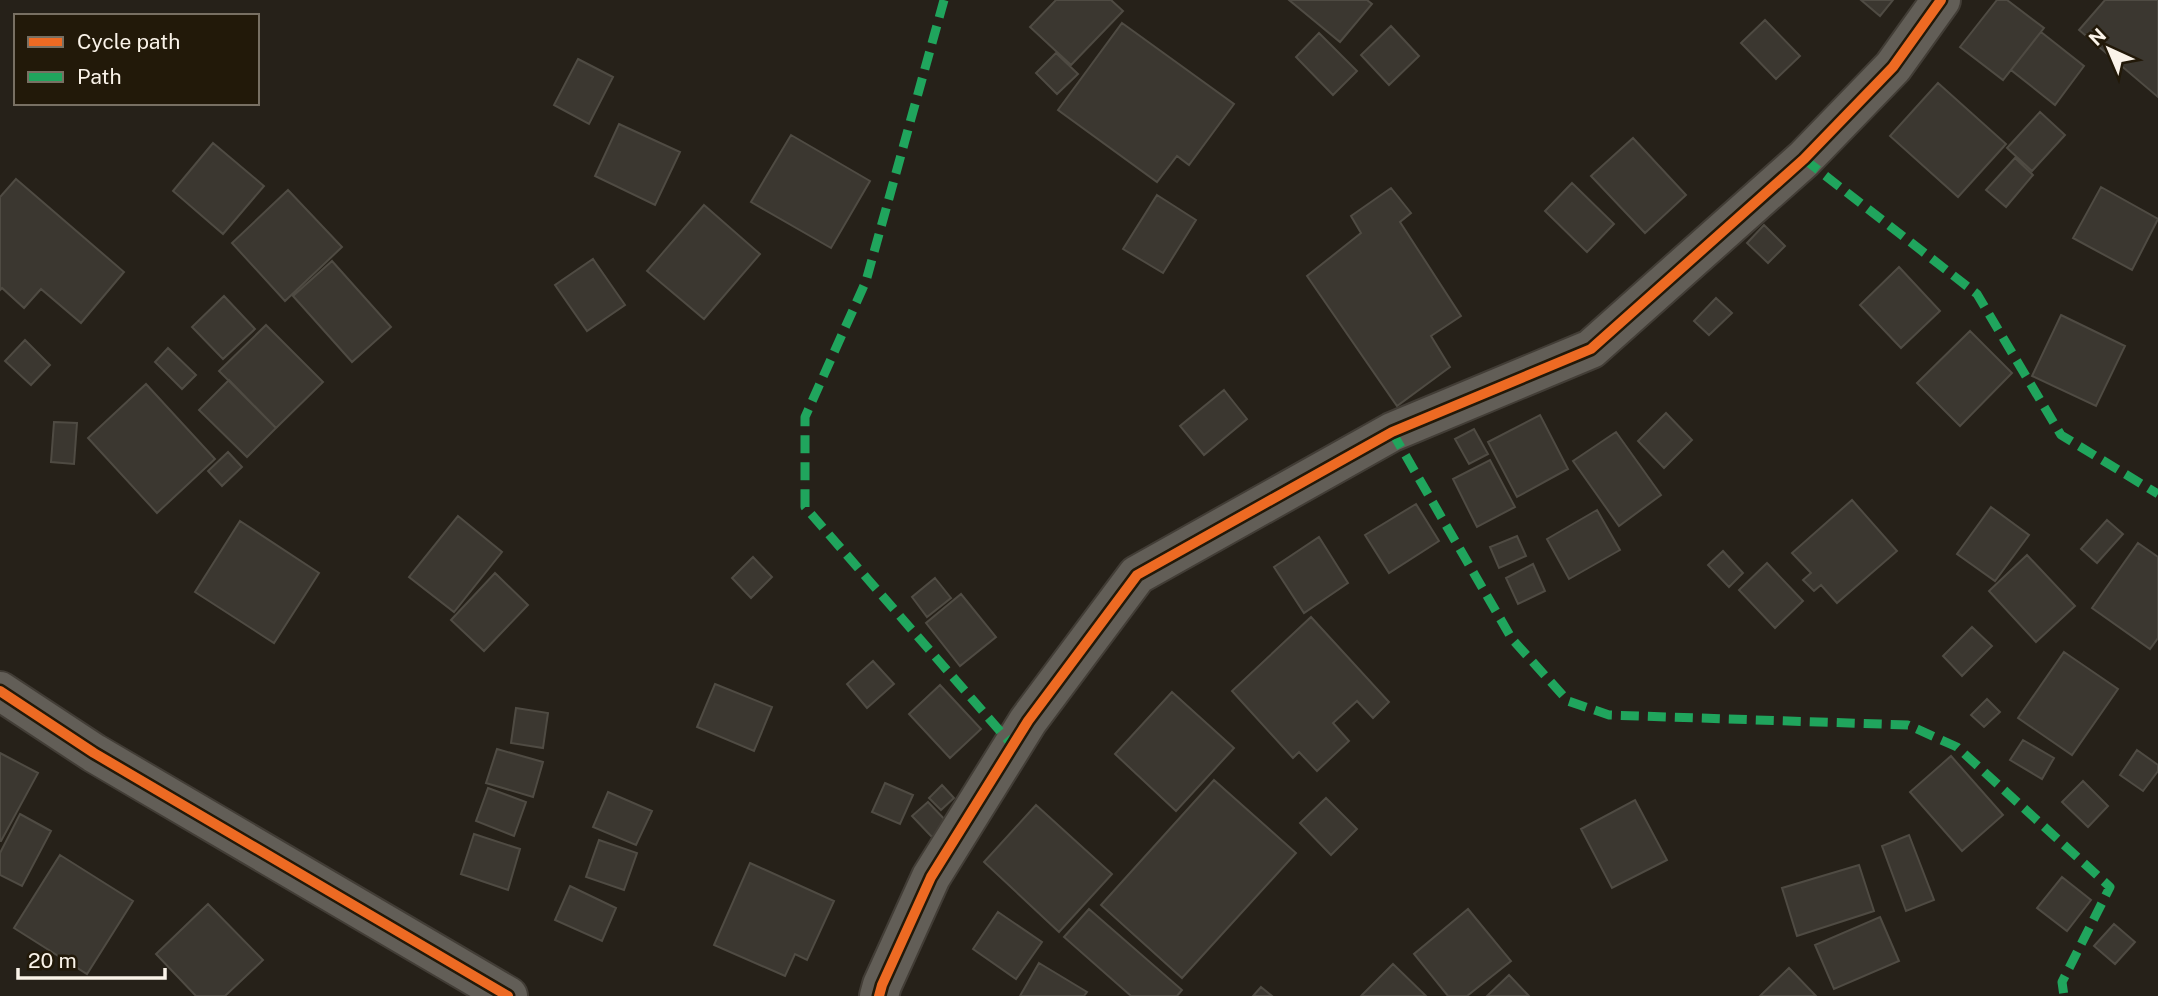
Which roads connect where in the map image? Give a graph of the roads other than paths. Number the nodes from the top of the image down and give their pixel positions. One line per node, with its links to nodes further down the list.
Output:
1 (1941, 0): 4 (street)
2 (0, 691): 3 (street)
3 (508, 996)
4 (879, 996)

